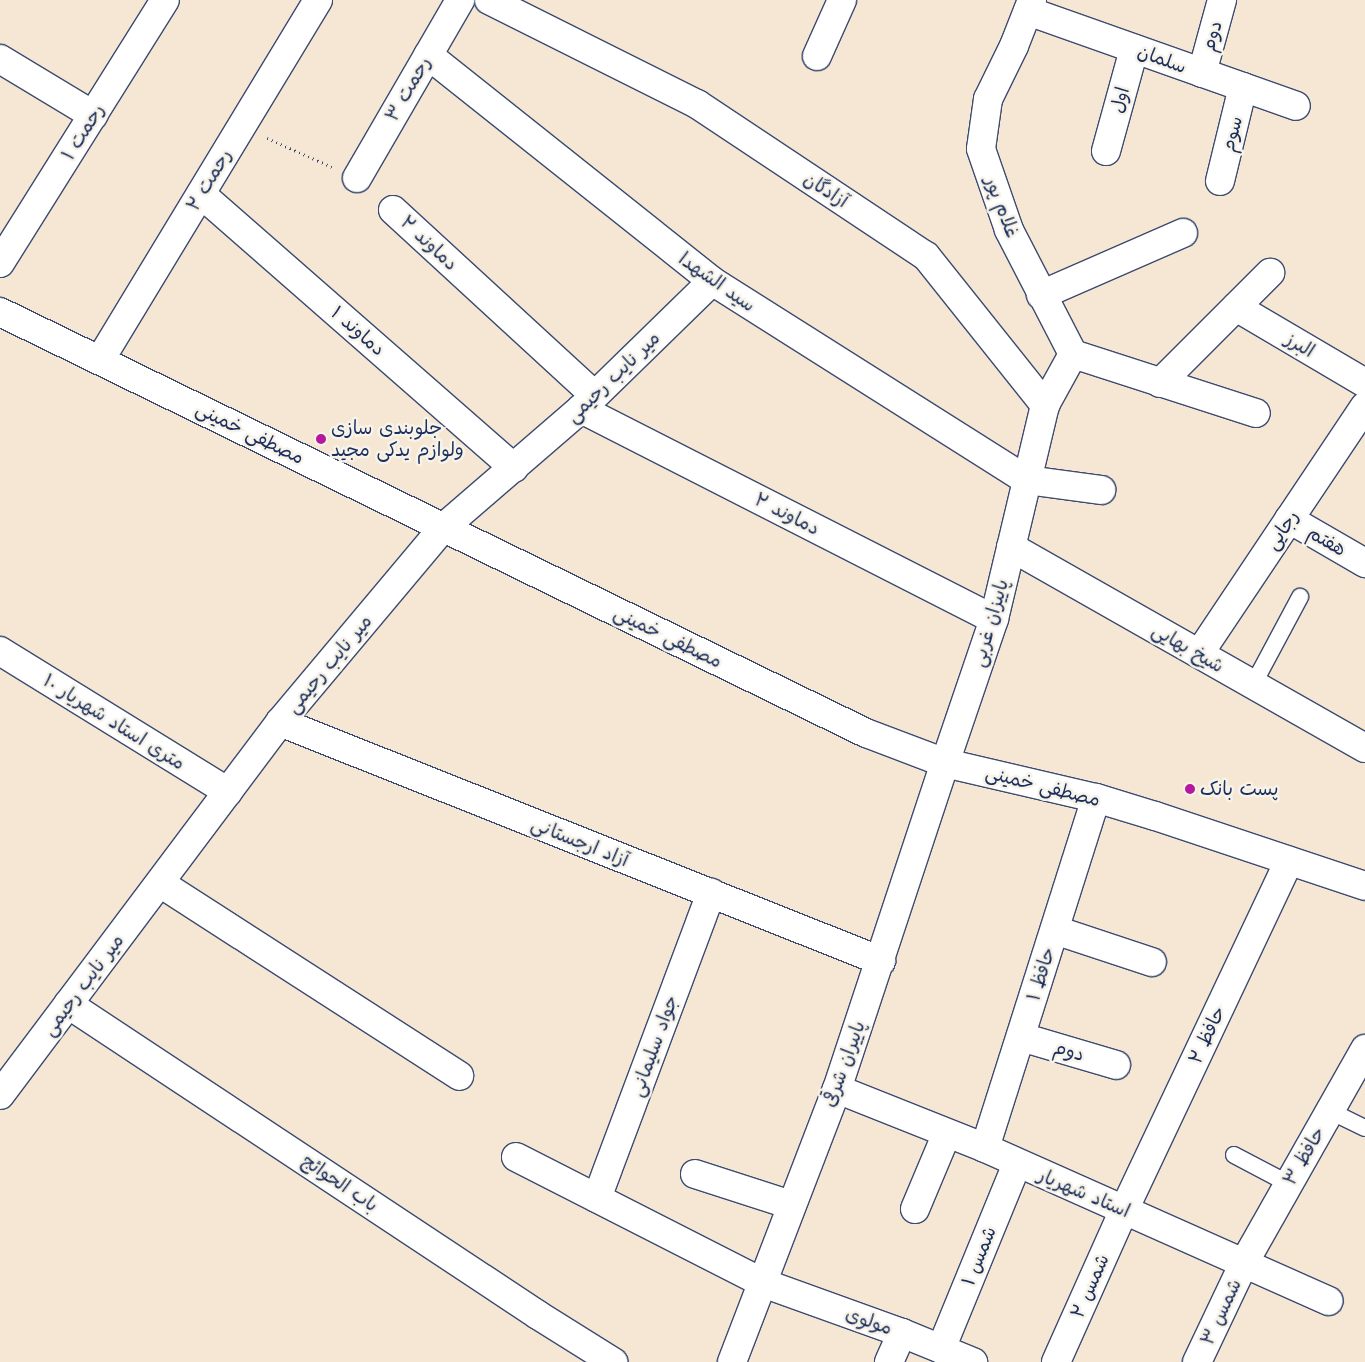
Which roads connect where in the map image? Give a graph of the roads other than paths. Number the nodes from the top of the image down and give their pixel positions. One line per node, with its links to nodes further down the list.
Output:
1 (166, 0): 15 (street, رحمت ۱)
2 (318, 0): 19 (street, رحمت ۲)
3 (460, 0): 9 (street, رحمت ۳)
4 (489, 0): 33 (street, آزادگان)
5 (842, 0): 10 (street)
6 (1222, 0): 12 (street, دوم)
7 (1030, 5): 8 (street, سلمان); 25 (street, غلام پور)
8 (1134, 49): 12 (street, سلمان); 16 (street, اول)
9 (428, 55): 17 (street, رحمت ۳); 24 (street, سید الشهدا)
10 (817, 56)
11 (0, 59): 15 (street)
12 (1202, 73): 13 (street, سلمان)
13 (1243, 87): 14 (street, سلمان); 18 (street, سوم)
14 (1296, 106)
15 (94, 115): 22 (street, رحمت ۱)
16 (1106, 151)
17 (357, 178)
18 (1220, 181)
19 (201, 194): 29 (street, رحمت ۲); 37 (street, دماوند ۱)
20 (393, 210): 32 (street, دماوند ۲)
21 (1183, 233): 25 (street)
22 (0, 263)
23 (1270, 273): 26 (street)
24 (712, 281): 32 (street, میر نایب رحیمی); 38 (street, سید الشهدا)
25 (1041, 295): 28 (street, غلام پور)
26 (1236, 306): 30 (street); 31 (street, البرز)
27 (0, 312): 29 (street, مصطفی خمینی)
28 (1073, 354): 30 (street); 33 (street)
29 (100, 360): 41 (street, مصطفی خمینی)
30 (1160, 383): 35 (street)
31 (1365, 383)
32 (587, 402): 37 (street, میر نایب رحیمی); 45 (street, دماوند ۲)
33 (1044, 405): 38 (street)
34 (1365, 406): 36 (street, رجایی)
35 (1256, 413)
36 (1355, 441): 40 (street, رجایی)
37 (514, 468): 41 (street, میر نایب رحیمی)
38 (1027, 480): 39 (street); 42 (street, پاییزان غربی)
39 (1101, 490)
40 (1289, 519): 43 (street, هفتم); 47 (street, رجایی)
41 (443, 528): 49 (street, میر نایب رحیمی); 51 (street, مصطفی خمینی)
42 (1011, 547): 45 (street, پاییزان غربی); 47 (street, شیخ بهایی)
43 (1365, 563)
44 (1300, 597): 48 (lane)
45 (994, 620): 51 (street, پاییزان غربی)
46 (0, 651): 52 (street, ۱۰ متری استاد شهریار)
47 (1199, 654): 48 (street, شیخ بهایی)
48 (1253, 685): 50 (street, شیخ بهایی)
49 (280, 722): 52 (street, میر نایب رحیمی); 57 (street, آزاد ارجستانی)
50 (1365, 748)
51 (945, 763): 53 (street, مصطفی خمینی); 59 (street, پاییران شرقی)
52 (228, 792): 55 (street, میر نایب رحیمی)
53 (1096, 798): 54 (street, مصطفی خمینی); 58 (street, حافظ ۱)
54 (1290, 860): 56 (street, مصطفی خمینی); 80 (street, حافظ ۲)
55 (160, 883): 61 (street, میر نایب رحیمی); 65 (street)
56 (1365, 886)
57 (711, 893): 59 (street, آزاد ارجستانی); 77 (street, جواد سلیمانی)
58 (1054, 930): 60 (street); 62 (street, حافظ ۱)
59 (881, 961): 66 (street, پاییران شرقی)
60 (1152, 962)
61 (68, 1004): 67 (street, میر نایب رحیمی); 87 (street, باب الحوائج)
62 (1022, 1037): 64 (street, دوم); 71 (street, حافظ ۱)
63 (1365, 1049): 68 (street, حافظ ۳)
64 (1116, 1065)
65 (459, 1076)
66 (836, 1089): 70 (street, استاد شهریار); 78 (street, پاییران شرقی)
67 (0, 1095)
68 (1330, 1111): 69 (lane); 76 (street, حافظ ۳)
69 (1365, 1128)
70 (947, 1134): 71 (street, استاد شهریار); 79 (street)
71 (985, 1148): 74 (street, استاد شهریار)
72 (1234, 1155): 76 (lane)
73 (516, 1157): 77 (street, مولوی)
74 (1017, 1164): 80 (street, استاد شهریار); 85 (street, شمس ۱)
75 (695, 1174): 78 (street)
76 (1289, 1184): 81 (street, حافظ ۳)
77 (597, 1198): 82 (street, مولوی)
78 (791, 1205): 82 (street, پاییران شرقی)
79 (915, 1209)
80 (1124, 1210): 81 (street, استاد شهریار); 90 (street, شمس ۲)
81 (1244, 1263): 83 (street, استاد شهریار); 91 (street, شمس ۳)
82 (763, 1283): 84 (street, مولوی); 88 (street, پاییران شرقی)
83 (1329, 1301)
84 (902, 1333): 85 (street, مولوی); 89 (street)
85 (941, 1349): 86 (street, مولوی)
86 (970, 1361)
87 (613, 1362)
88 (732, 1362)
89 (889, 1362)
90 (1056, 1362)
91 (1197, 1362)

